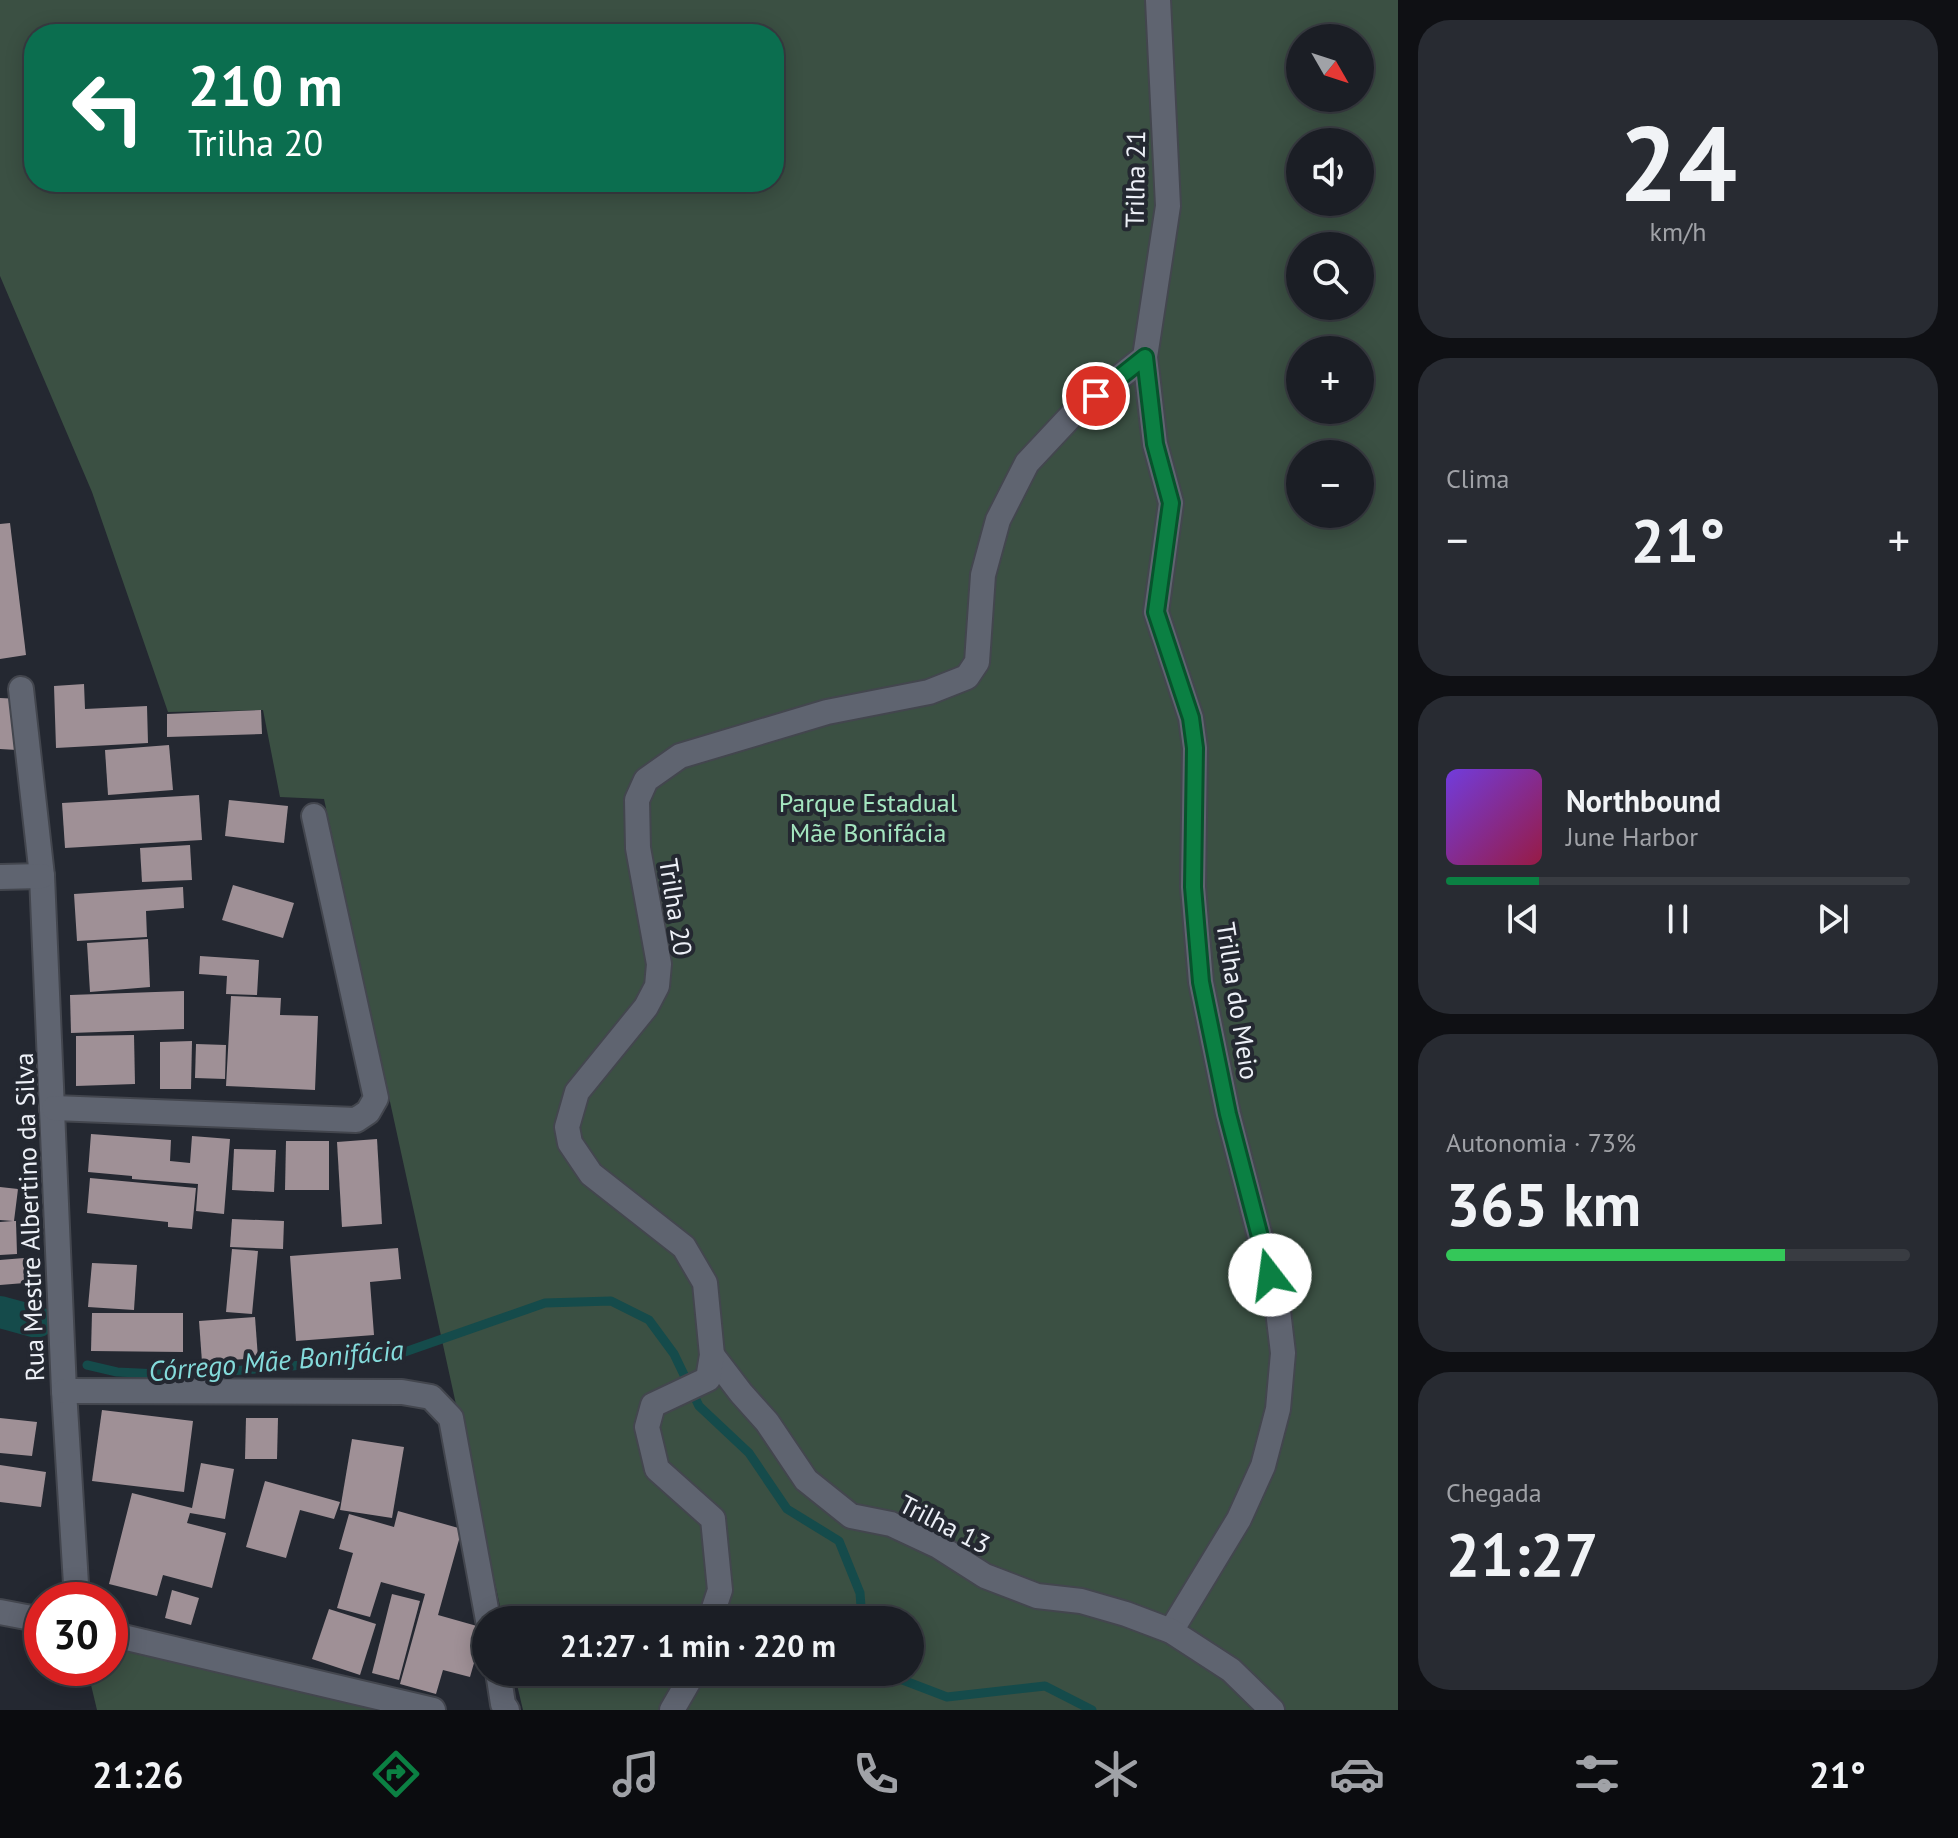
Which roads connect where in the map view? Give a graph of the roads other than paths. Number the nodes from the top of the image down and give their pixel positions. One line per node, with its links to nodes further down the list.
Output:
1 (1158, 0): 2 (street, Trilha 21)
2 (1145, 357): 8 (street, Trilha 20); 15 (street, Trilha do Meio)
3 (21, 689): 5 (street, Rua Mestre Albertino da Silva)
4 (314, 816): 7 (street)
5 (42, 876): 6 (street); 7 (street, Rua Mestre Albertino da Silva)
6 (0, 877)
7 (54, 1108): 9 (street, Rua Mestre Albertino da Silva)
8 (710, 1367): 12 (street); 15 (street, Trilha 13)
9 (64, 1391): 10 (street, Rua Mestre Albertino da Silva); 11 (street)
10 (76, 1582)
11 (485, 1606)
12 (715, 1606)
13 (0, 1612): 14 (street)
14 (24, 1617)
15 (1171, 1631): 22 (street, Trilha 13)
16 (128, 1638): 20 (street)
17 (500, 1686): 19 (street)
18 (686, 1686): 21 (street)
19 (503, 1708)
20 (433, 1710)
21 (672, 1710)
22 (1272, 1710)

